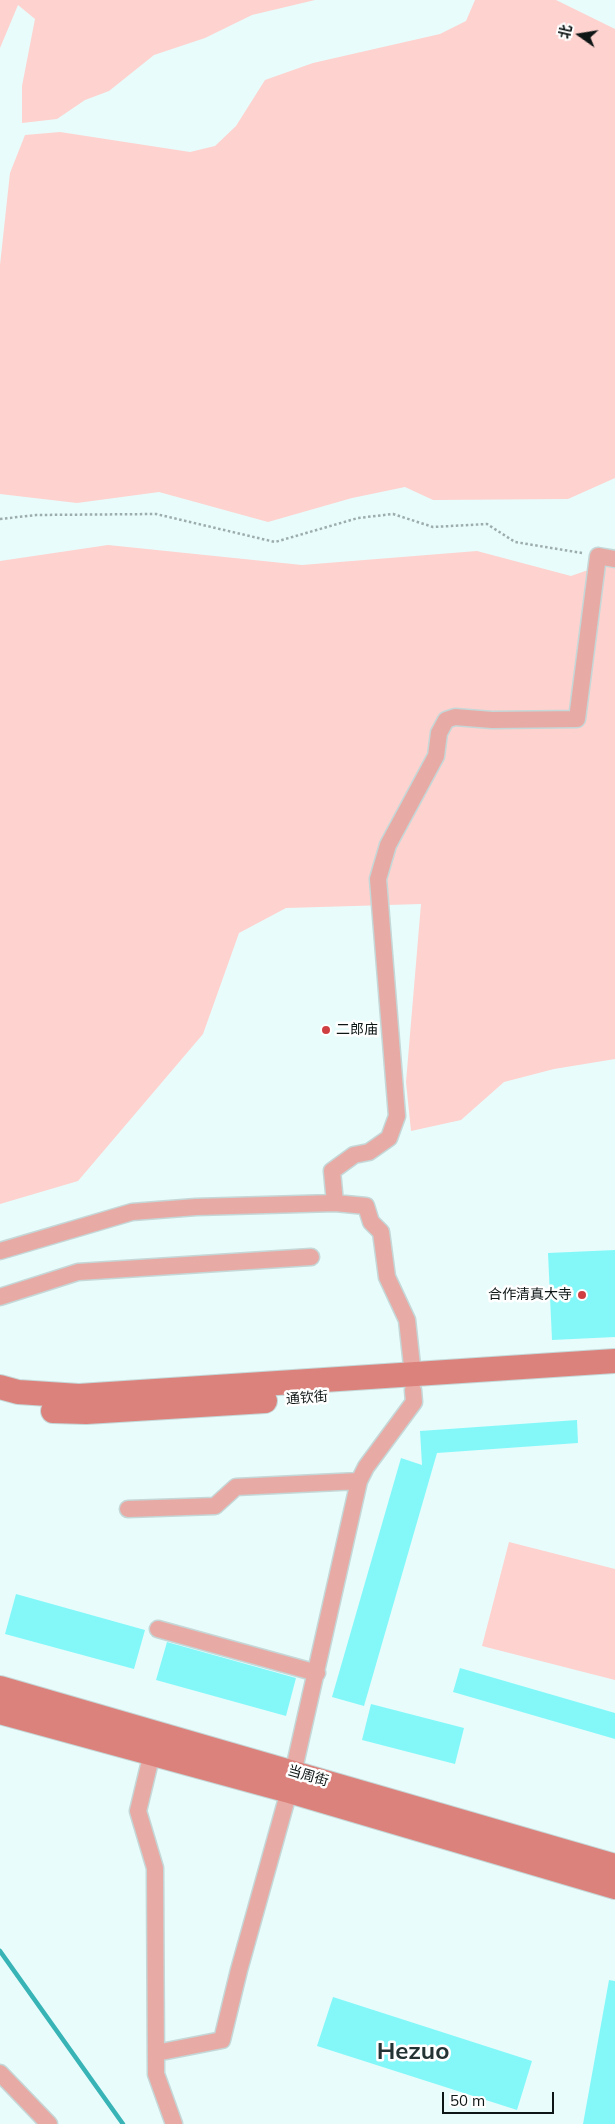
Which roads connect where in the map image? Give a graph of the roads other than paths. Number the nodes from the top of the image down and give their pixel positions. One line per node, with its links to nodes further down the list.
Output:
1 (615, 559): 2 (street)
2 (335, 1203): 3 (street); 8 (street)
3 (0, 1251)
4 (311, 1257): 5 (street)
5 (0, 1297)
6 (615, 1361): 8 (main road)
7 (615, 1377): 8 (main road, 通钦街)
8 (413, 1382): 9 (main road); 10 (main road, 通钦街); 11 (street)
9 (0, 1387)
10 (0, 1403)
11 (359, 1481): 12 (street); 14 (street)
12 (128, 1509)
13 (158, 1629): 14 (street)
14 (317, 1673): 18 (street)
15 (0, 1688): 18 (main road, 当周街)
16 (0, 1712): 17 (main road, 当周街)
17 (152, 1753): 18 (main road, 当周街); 21 (street)
18 (291, 1781): 19 (main road, 当周街); 20 (main road, 当周街); 21 (street)
19 (615, 1866)
20 (615, 1887)
21 (156, 2053): 24 (street)
22 (0, 2073): 23 (street)
23 (49, 2124)
24 (174, 2124)

